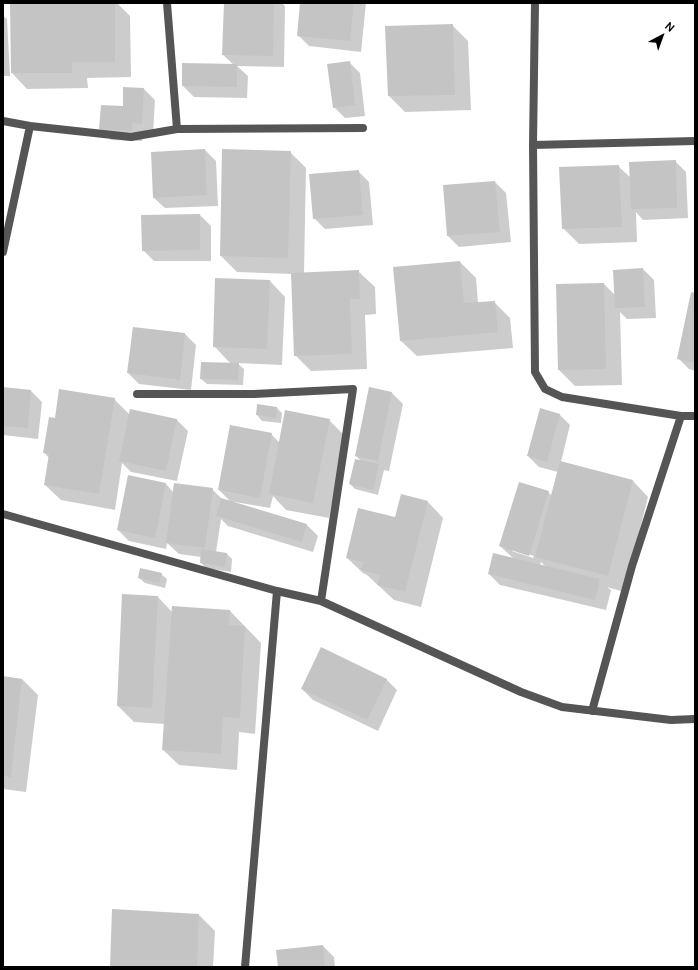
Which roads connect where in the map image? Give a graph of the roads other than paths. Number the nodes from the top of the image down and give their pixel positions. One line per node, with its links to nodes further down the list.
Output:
1 (166, 3): 6 (street)
2 (535, 3): 8 (street)
3 (3, 120): 4 (street)
4 (30, 126): 6 (street); 9 (street)
5 (363, 128): 6 (street)
6 (177, 129)
7 (695, 141): 8 (street)
8 (533, 145): 11 (street)
9 (3, 252)
10 (137, 394): 15 (street)
11 (681, 416): 12 (street); 16 (street)
12 (695, 416)
13 (3, 514): 14 (street)
14 (277, 591): 15 (street); 18 (street)
15 (321, 601): 16 (street)
16 (592, 711): 17 (street)
17 (695, 719)
18 (245, 967)

